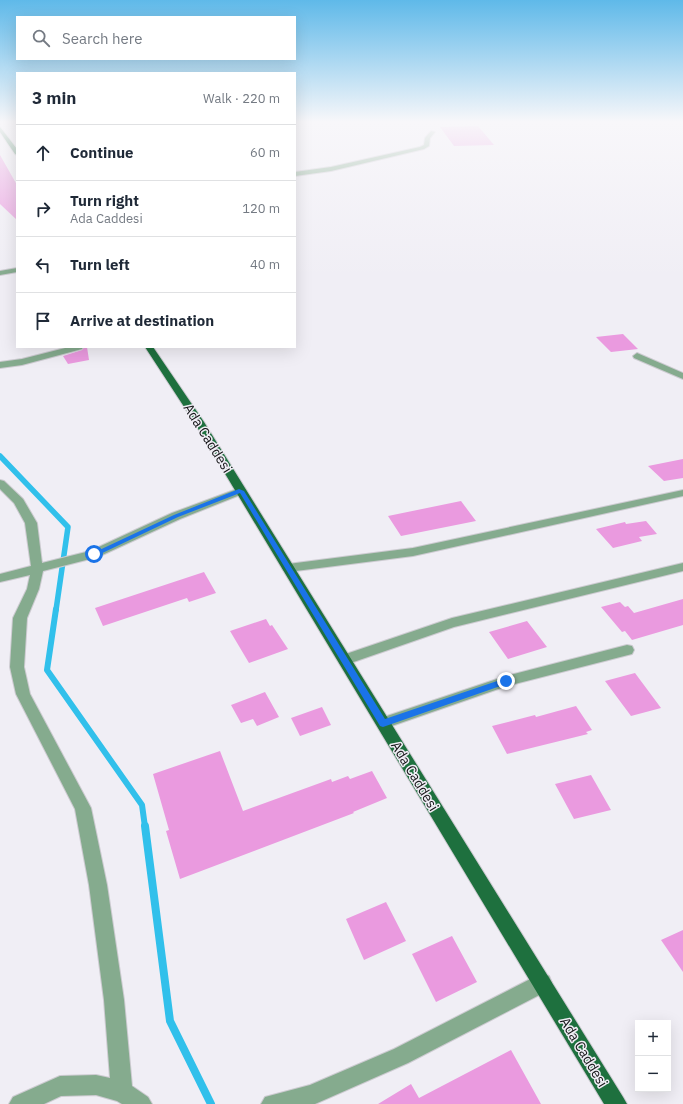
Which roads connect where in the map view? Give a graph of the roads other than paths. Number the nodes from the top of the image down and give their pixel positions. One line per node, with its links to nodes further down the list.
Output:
1 (16, 270): 2 (street)
2 (0, 273)
3 (76, 348): 6 (street)
4 (149, 348): 9 (main road, Ada Caddesi)
5 (637, 356): 7 (street)
6 (0, 365)
7 (683, 376)
8 (0, 483): 12 (street)
9 (241, 491): 12 (street); 13 (main road, Ada Caddesi)
10 (683, 493): 13 (street)
11 (683, 567): 16 (street)
12 (37, 568): 14 (street); 19 (street)
13 (288, 568): 16 (main road, Ada Caddesi)
14 (0, 578)
15 (627, 650): 17 (street)
16 (345, 660): 17 (main road, Ada Caddesi)
17 (383, 723): 18 (main road, Ada Caddesi)
18 (542, 983): 22 (street); 23 (main road, Ada Caddesi)
19 (122, 1092): 20 (street); 21 (street)
20 (20, 1104)
21 (141, 1104)
22 (272, 1104)
23 (616, 1104)

